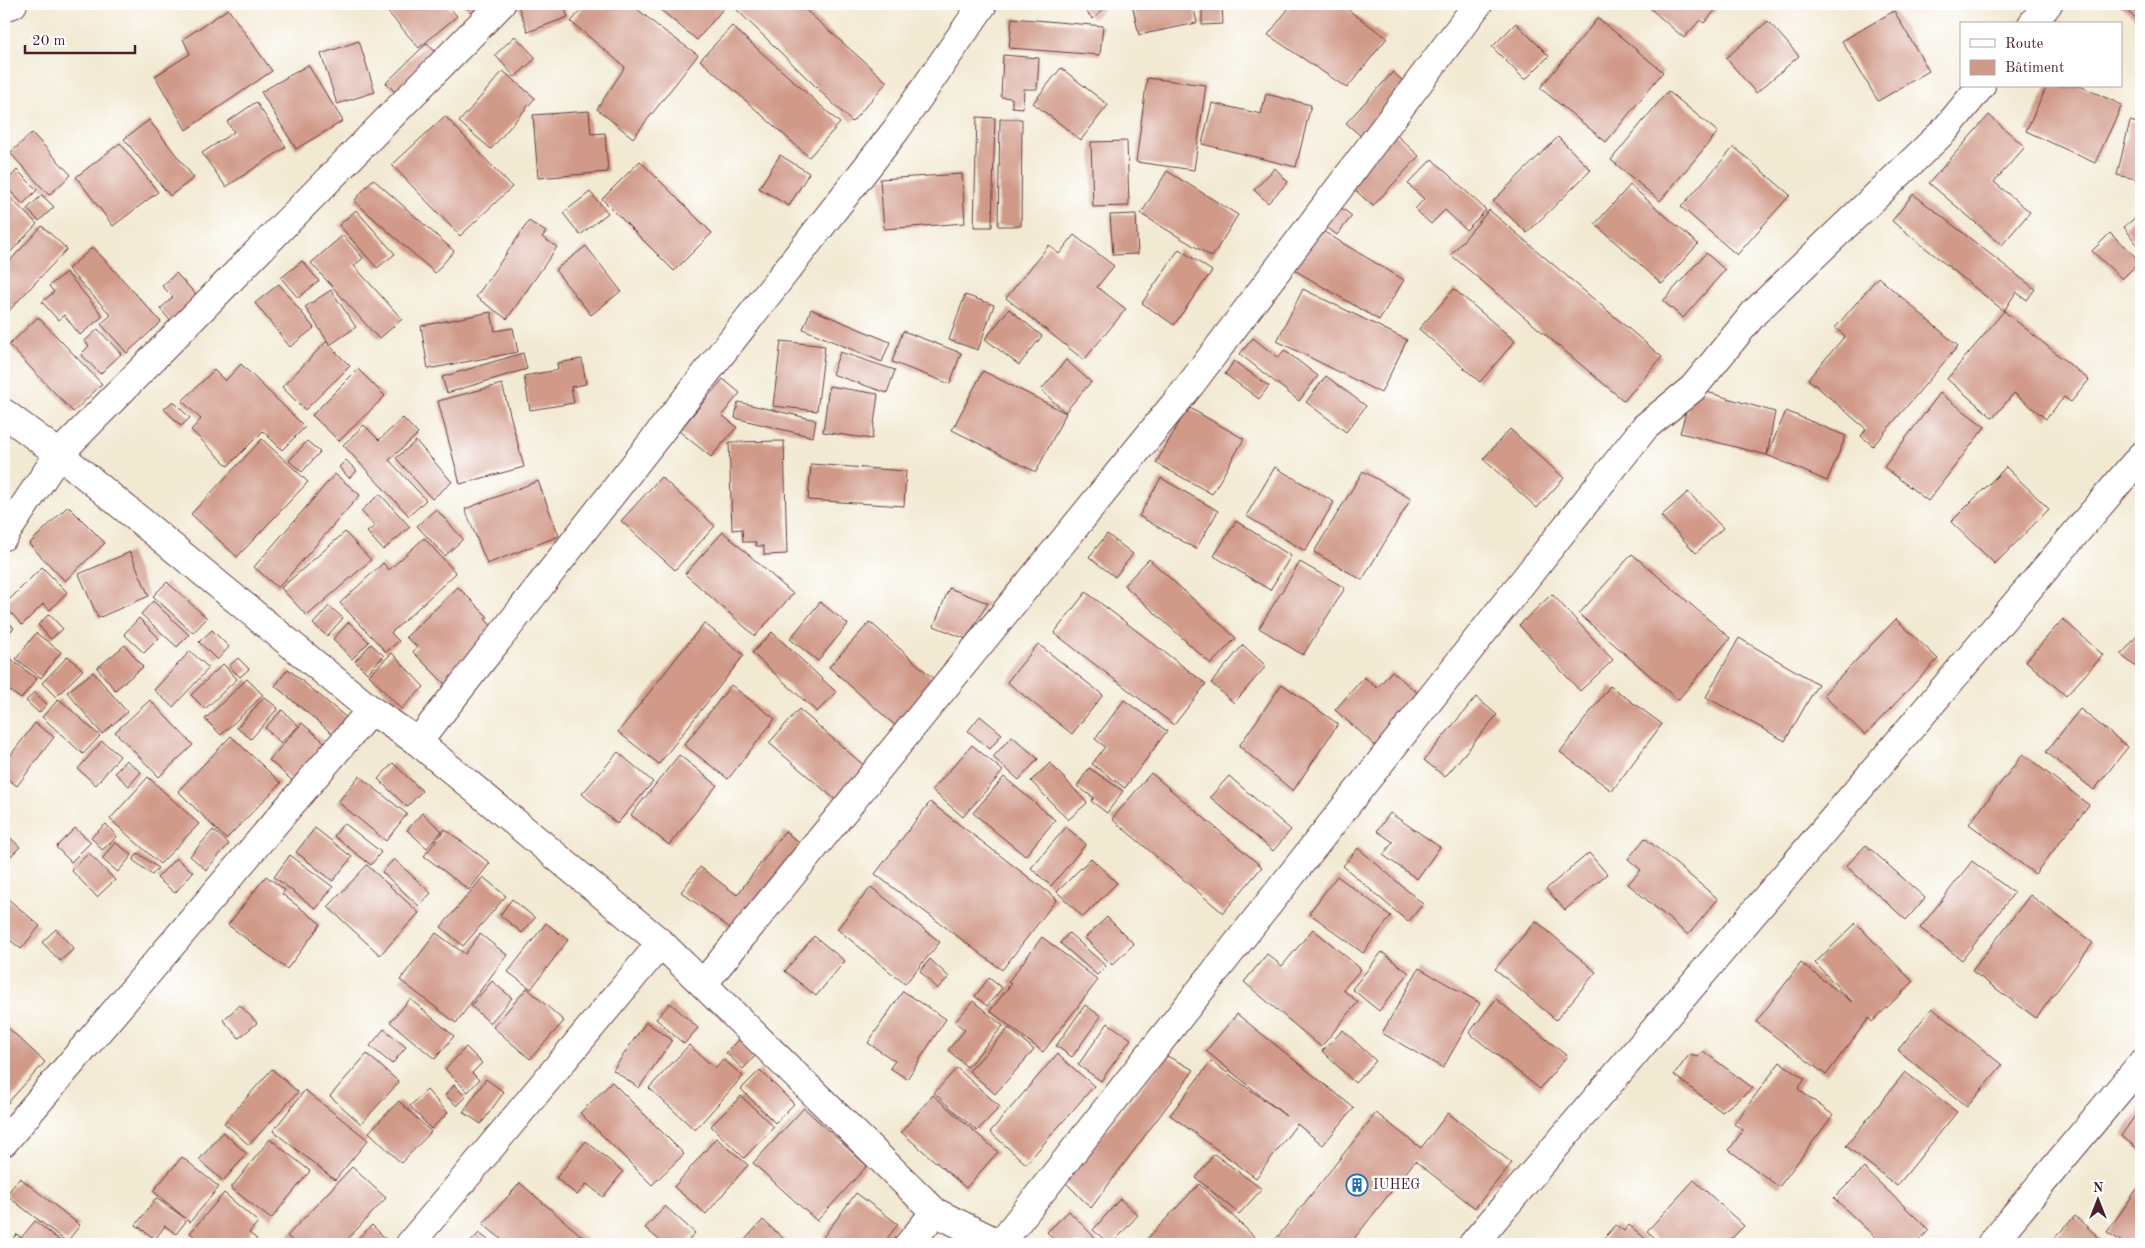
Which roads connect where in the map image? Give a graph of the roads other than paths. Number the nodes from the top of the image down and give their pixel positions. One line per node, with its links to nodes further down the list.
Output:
1 (13, 4): 6 (street)
2 (500, 4): 10 (street)
3 (983, 4): 14 (street)
4 (1478, 4): 16 (street)
5 (2048, 4): 7 (street)
6 (4, 7)
7 (2034, 22)
8 (1979, 88): 22 (street)
9 (4, 413): 10 (street)
10 (59, 454): 12 (street); 13 (street)
11 (2141, 456): 23 (street)
12 (4, 536)
13 (371, 710): 14 (street); 18 (street)
14 (418, 742): 15 (street)
15 (661, 943): 16 (street); 20 (street)
16 (703, 984): 19 (street)
17 (2141, 1064): 24 (street)
18 (4, 1142)
19 (935, 1212): 21 (street); 22 (street)
20 (410, 1244)
21 (909, 1244)
22 (1000, 1244)
23 (1473, 1244)
24 (1991, 1244)

